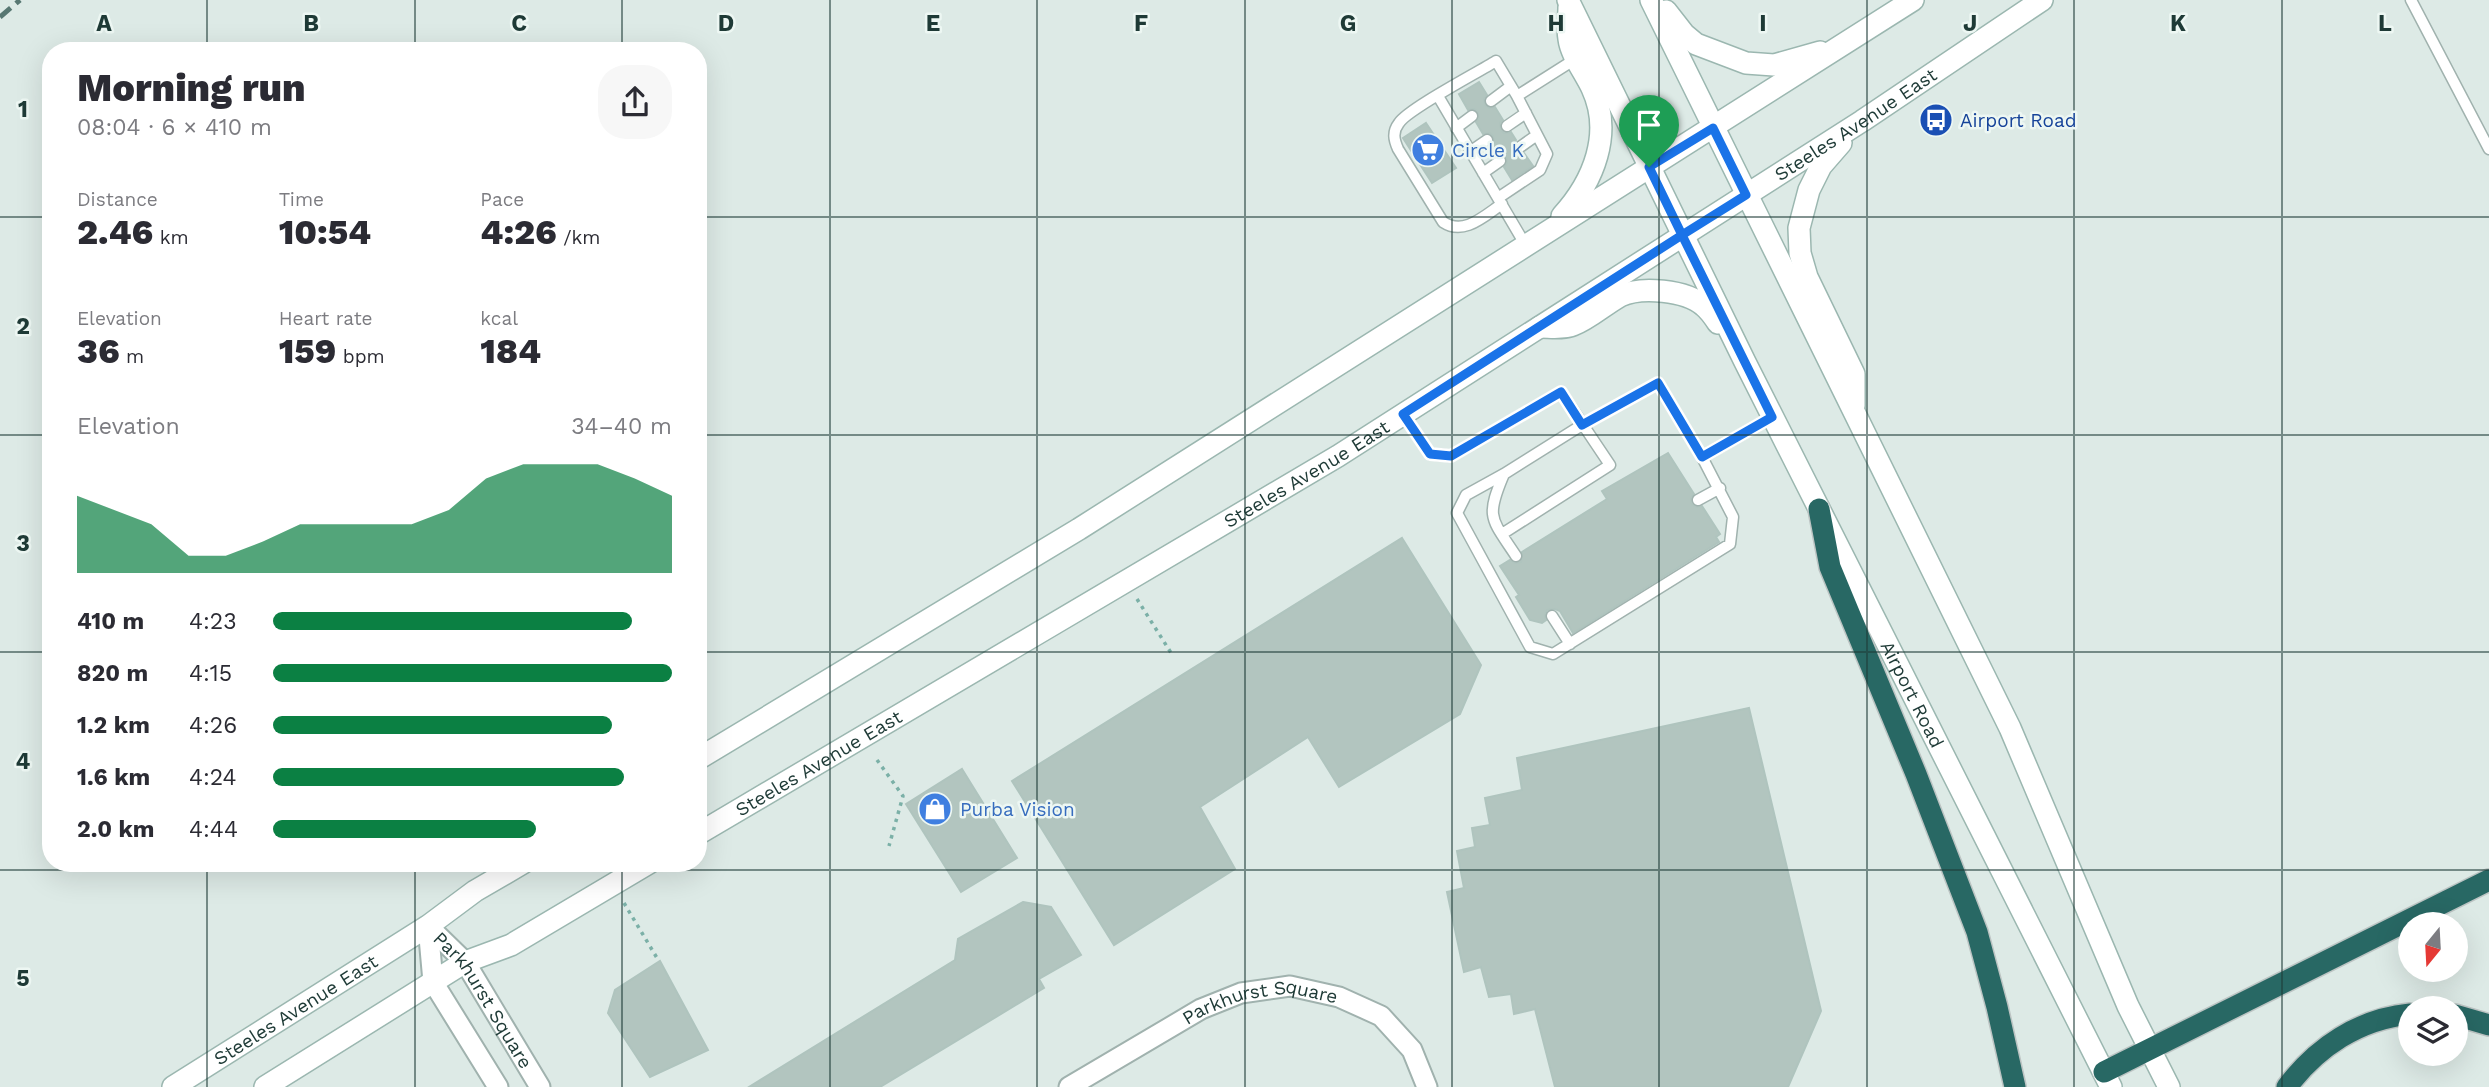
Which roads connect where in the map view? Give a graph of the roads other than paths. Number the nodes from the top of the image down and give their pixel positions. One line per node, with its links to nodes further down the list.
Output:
1 (1651, 0): 18 (main road)
2 (1658, 0): 7 (main road)
3 (1913, 0): 7 (main road)
4 (2042, 0): 15 (main road, Steeles Avenue East)
5 (2411, 0): 22 (lane)
6 (1568, 1): 8 (main road); 25 (main road, Airport Road)
7 (1839, 47): 18 (main road)
8 (1577, 58): 11 (lane); 29 (main road)
9 (1511, 86): 10 (lane); 11 (lane); 12 (lane)
10 (1438, 96): 17 (lane); 28 (lane)
11 (1517, 96): 13 (lane)
12 (1491, 101)
13 (1525, 113): 16 (lane); 19 (lane)
14 (1472, 116): 17 (lane)
15 (1862, 121): 27 (main road, Steeles Avenue East); 34 (main road)
16 (1507, 126)
17 (1457, 128): 23 (lane)
18 (1713, 128): 25 (main road); 27 (main road)
19 (1537, 135): 21 (lane); 28 (lane)
20 (1487, 140): 23 (lane)
21 (1520, 147)
22 (2489, 149)
23 (1471, 151): 26 (lane)
24 (1500, 161): 26 (lane)
25 (1649, 167): 29 (main road); 30 (main road, Airport Road)
26 (1483, 173): 28 (lane)
27 (1746, 195): 30 (main road, Steeles Avenue East); 34 (main road)
28 (1500, 201): 31 (lane)
29 (1546, 233): 31 (main road)
30 (1682, 235): 32 (main road, Steeles Avenue East); 33 (main road, Airport Road)
31 (1526, 246): 47 (main road)
32 (1538, 327): 33 (main road); 35 (main road, Steeles Avenue East)
33 (1745, 362): 36 (main road, Airport Road)
34 (1854, 412): 58 (main road)
35 (1403, 414): 37 (lane); 48 (main road, Steeles Avenue East)
36 (1772, 417): 38 (lane); 42 (main road, Airport Road)
37 (1582, 425): 38 (lane); 39 (lane); 43 (lane)
38 (1702, 457): 40 (lane)
39 (1504, 474): 43 (lane); 46 (lane)
40 (1720, 488): 41 (lane); 46 (lane)
41 (1698, 500)
42 (1819, 509): 59 (main road, Airport Road); 66 (highway)
43 (1502, 534): 44 (lane)
44 (1516, 556)
45 (1552, 616): 46 (lane)
46 (1570, 644)
47 (707, 754)
48 (707, 829)
49 (508, 872): 52 (main road, Steeles Avenue East)
50 (634, 872): 53 (main road)
51 (2489, 880): 58 (highway)
52 (428, 926): 53 (street, Parkhurst Square); 54 (street, Parkhurst Square); 60 (main road, Steeles Avenue East)
53 (465, 962): 54 (main road); 63 (street, Parkhurst Square)
54 (433, 982): 61 (main road); 62 (street, Parkhurst Square)
55 (2398, 1016): 68 (highway)
56 (2468, 1019): 57 (highway)
57 (2489, 1025)
58 (2150, 1049): 59 (highway); 67 (main road)
59 (2108, 1079)
60 (173, 1087)
61 (265, 1087)
62 (498, 1087)
63 (540, 1087)
64 (1069, 1087): 65 (street, Parkhurst Square)
65 (1427, 1087)
66 (2015, 1087)
67 (2169, 1087)
68 (2287, 1087)

